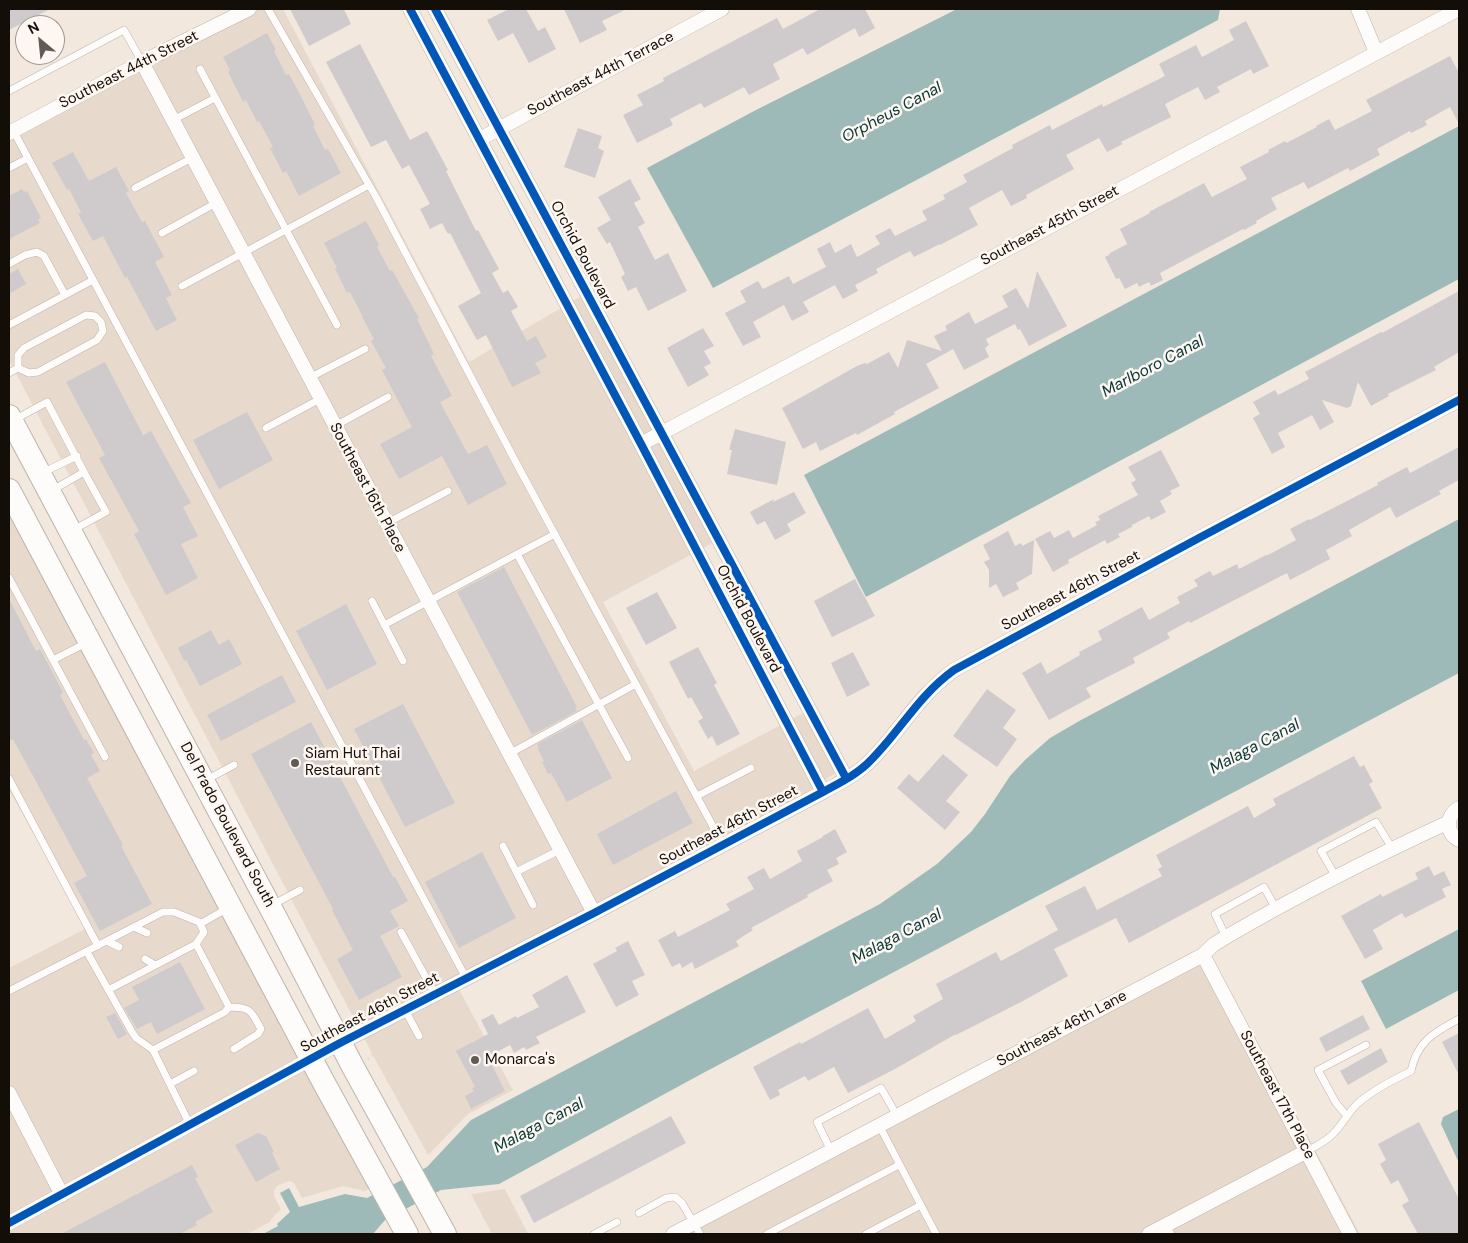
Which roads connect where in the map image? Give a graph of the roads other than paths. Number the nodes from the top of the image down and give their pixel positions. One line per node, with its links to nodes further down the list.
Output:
1 (249, 9): 9 (street, Southeast 44th Street)
2 (268, 9): 20 (lane)
3 (410, 9): 16 (street, Orchid Boulevard)
4 (435, 9): 14 (street, Orchid Boulevard)
5 (722, 9): 14 (street, Southeast 44th Terrace)
6 (1358, 9): 8 (street)
7 (1459, 9): 8 (street, Southeast 45th Street)
8 (1376, 52): 44 (street, Southeast 45th Street)
9 (142, 62): 11 (lane); 13 (street, Southeast 16th Place); 15 (street, Southeast 44th Street)
10 (200, 69): 12 (lane)
11 (9, 91)
12 (215, 98): 13 (lane); 23 (lane)
13 (173, 120): 18 (street, Southeast 16th Place)
14 (500, 129): 16 (street, Southeast 44th Terrace); 44 (street, Orchid Boulevard)
15 (11, 131): 17 (lane)
16 (480, 140): 45 (street, Orchid Boulevard)
17 (28, 158): 19 (lane); 27 (lane)
18 (192, 158): 21 (lane); 22 (street, Southeast 16th Place)
19 (9, 168)
20 (369, 185): 23 (lane); 53 (lane)
21 (135, 188)
22 (216, 203): 24 (lane); 25 (street, Southeast 16th Place)
23 (287, 229): 25 (lane); 32 (lane)
24 (162, 233)
25 (242, 254): 28 (lane); 37 (street, Southeast 16th Place)
26 (9, 264): 29 (lane)
27 (93, 280): 29 (lane); 30 (lane)
28 (182, 286)
29 (65, 294): 33 (lane)
30 (112, 315): 31 (lane); 104 (lane)
31 (101, 322): 35 (lane); 35 (lane)
32 (337, 324)
33 (9, 325)
34 (365, 349): 37 (lane)
35 (18, 368): 36 (lane)
36 (9, 373)
37 (309, 378): 39 (street, Southeast 16th Place)
38 (388, 397): 42 (lane)
39 (320, 399): 42 (street, Southeast 16th Place); 43 (lane)
40 (1459, 400): 69 (street, Southeast 46th Street)
41 (10, 419): 46 (lane); 48 (main road, Del Prado Boulevard South)
42 (334, 426): 51 (street, Southeast 16th Place)
43 (266, 428)
44 (662, 434): 45 (street, Southeast 45th Street); 69 (street, Orchid Boulevard)
45 (641, 444): 72 (street, Orchid Boulevard)
46 (77, 456): 47 (lane); 48 (lane)
47 (84, 472): 48 (lane); 52 (lane)
48 (44, 483): 52 (main road, Del Prado Boulevard South)
49 (9, 490): 59 (main road)
50 (448, 491): 51 (lane)
51 (386, 524): 57 (street, Southeast 16th Place)
52 (70, 531): 71 (main road, Del Prado Boulevard South)
53 (555, 534): 54 (lane); 62 (lane)
54 (517, 554): 57 (lane); 63 (lane)
55 (9, 578): 60 (lane)
56 (372, 601): 58 (lane)
57 (428, 602): 58 (lane); 64 (street, Southeast 16th Place)
58 (384, 625): 61 (lane)
59 (89, 641): 60 (lane); 86 (main road)
60 (53, 660): 65 (lane)
61 (403, 661)
62 (636, 684): 63 (lane); 73 (lane)
63 (599, 705): 64 (lane); 66 (lane)
64 (509, 754): 80 (street, Southeast 16th Place)
65 (105, 757)
66 (628, 758)
67 (234, 765): 71 (lane)
68 (751, 768): 73 (lane)
69 (846, 778): 72 (street, Southeast 46th Street)
70 (9, 779): 96 (lane)
71 (203, 781): 85 (main road, Del Prado Boulevard South)
72 (823, 792): 77 (street, Southeast 46th Street)
73 (697, 796): 77 (lane)
74 (1459, 808): 75 (street, Southeast 46th Lane)
75 (1448, 822): 76 (street); 79 (street, Southeast 46th Lane)
76 (1459, 840)
77 (723, 845): 88 (street, Southeast 46th Street)
78 (503, 846): 81 (lane)
79 (1392, 848): 82 (street, Southeast 46th Lane); 82 (lane)
80 (560, 850): 81 (lane); 88 (street, Southeast 16th Place)
81 (516, 872): 84 (lane)
82 (1336, 877): 87 (street, Southeast 46th Lane)
83 (300, 890): 85 (lane)
84 (533, 905)
85 (270, 906): 112 (main road, Del Prado Boulevard South)
86 (231, 907): 89 (lane); 116 (main road)
87 (1276, 909): 93 (street, Southeast 46th Lane); 93 (lane)
88 (594, 913): 104 (street, Southeast 46th Street)
89 (200, 924): 90 (lane); 95 (lane)
90 (134, 927): 92 (lane); 94 (lane)
91 (401, 932): 107 (lane)
92 (147, 933)
93 (1226, 937): 101 (street, Southeast 46th Lane)
94 (107, 941): 96 (lane); 97 (lane)
95 (196, 944): 100 (lane); 108 (lane)
96 (98, 946): 99 (lane)
97 (119, 947)
98 (171, 947): 100 (lane)
99 (87, 952): 105 (lane); 106 (lane)
100 (180, 952): 103 (lane)
101 (1203, 955): 120 (street, Southeast 46th Lane); 125 (street, Southeast 17th Place)
102 (145, 959): 103 (lane)
103 (155, 965): 105 (lane)
104 (466, 978): 107 (street, Southeast 46th Street)
105 (108, 990): 115 (lane)
106 (9, 991)
107 (435, 994): 109 (street, Southeast 46th Street)
108 (229, 1007): 114 (lane); 115 (lane)
109 (405, 1010): 111 (lane); 112 (street, Southeast 46th Street)
110 (1459, 1019): 121 (lane)
111 (418, 1033)
112 (340, 1043): 116 (street, Southeast 46th Street); 135 (main road, Del Prado Boulevard South)
113 (1366, 1045): 121 (lane)
114 (234, 1049)
115 (153, 1050): 118 (lane)
116 (311, 1059): 122 (street, Southeast 46th Street); 132 (main road)
117 (194, 1071): 118 (lane)
118 (170, 1084): 122 (lane)
119 (9, 1093): 127 (street)
120 (897, 1116): 123 (street, Southeast 46th Lane); 124 (lane)
121 (1348, 1116): 125 (lane)
122 (190, 1125): 127 (street, Southeast 46th Street)
123 (879, 1125): 124 (street, Southeast 46th Lane); 126 (lane)
124 (831, 1151): 133 (street, Southeast 46th Lane)
125 (1307, 1151): 134 (street); 142 (street, Southeast 17th Place)
126 (900, 1165): 128 (lane); 138 (lane)
127 (62, 1195): 131 (street, Southeast 46th Street)
128 (921, 1205): 139 (lane); 140 (lane)
129 (638, 1213): 133 (lane)
130 (616, 1222): 136 (lane)
131 (9, 1223)
132 (404, 1224)
133 (696, 1229): 137 (street, Southeast 46th Lane)
134 (1168, 1230): 141 (street)
135 (445, 1234)
136 (594, 1234)
137 (673, 1234)
138 (767, 1234)
139 (866, 1234)
140 (936, 1234)
141 (1149, 1234)
142 (1350, 1234)

